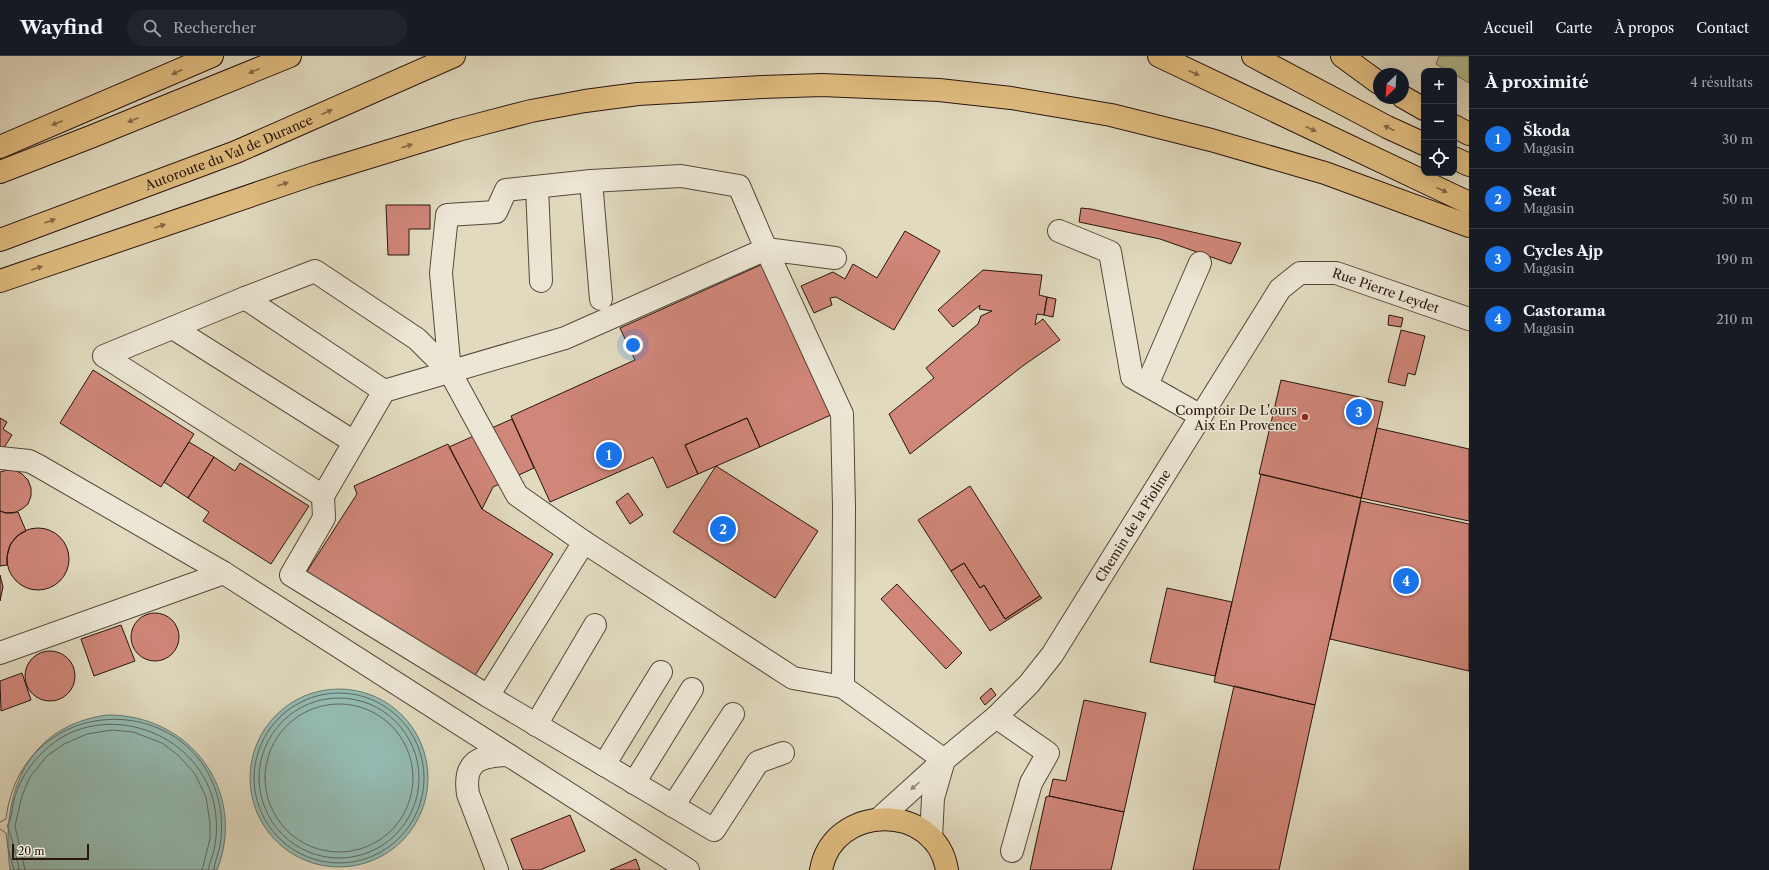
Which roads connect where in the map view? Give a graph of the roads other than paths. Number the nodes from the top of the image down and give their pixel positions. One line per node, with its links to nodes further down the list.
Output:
1 (212, 56): 13 (main road, one-way to 13)
2 (290, 56): 16 (main road, one-way to 16)
3 (454, 56): 22 (main road, Autoroute du Val de Durance, one-way to 3)
4 (1159, 56): 19 (main road, one-way to 19)
5 (1253, 56): 12 (main road, one-way to 5)
6 (1342, 56): 7 (main road)
7 (1373, 79)
8 (1409, 100): 9 (main road)
9 (1421, 107)
10 (1457, 128): 11 (main road)
11 (1469, 134)
12 (1421, 143)
13 (0, 147)
14 (1457, 159): 15 (main road)
15 (1469, 165)
16 (0, 172)
17 (591, 181): 18 (street); 23 (street); 30 (street)
18 (537, 187): 28 (street); 33 (street)
19 (1469, 202)
20 (1469, 226): 27 (main road, one-way to 20)
21 (1059, 231): 34 (street)
22 (0, 240)
23 (766, 249): 24 (street); 33 (street); 45 (street)
24 (835, 258)
25 (1200, 263): 34 (street)
26 (1300, 273): 31 (street, Rue Pierre Leydet); 36 (street, Chemin de la Pioline)
27 (0, 281)
28 (541, 281)
29 (245, 298): 32 (street); 33 (street); 35 (street)
30 (601, 299)
31 (1469, 319)
32 (173, 328): 37 (street); 39 (street)
33 (450, 372): 35 (street); 40 (street)
34 (1147, 385): 36 (street)
35 (384, 391): 37 (street)
36 (1201, 416): 49 (street, Chemin de la Pioline)
37 (354, 442): 39 (street)
38 (0, 458): 41 (street)
39 (323, 496): 47 (street)
40 (584, 542): 45 (street); 47 (street)
41 (224, 573): 43 (street); 52 (street)
42 (596, 626): 50 (street)
43 (0, 653)
44 (661, 672): 54 (street)
45 (843, 687): 53 (street)
46 (692, 689): 55 (street)
47 (488, 696): 50 (street)
48 (733, 714): 56 (street)
49 (996, 717): 53 (street, Chemin de la Pioline); 59 (street)
50 (536, 724): 54 (street)
51 (783, 753): 56 (street)
52 (508, 755): 60 (street); 61 (street)
53 (944, 760): 57 (street, Chemin de la Pioline, one-way to 57); 58 (street)
54 (604, 765): 55 (street)
55 (634, 782): 56 (street)
56 (673, 806)
57 (880, 818): 58 (main road); 62 (main road)
58 (931, 838): 63 (main road)
59 (1012, 851)
60 (497, 870)
61 (688, 870)
62 (821, 870)
63 (947, 870)

